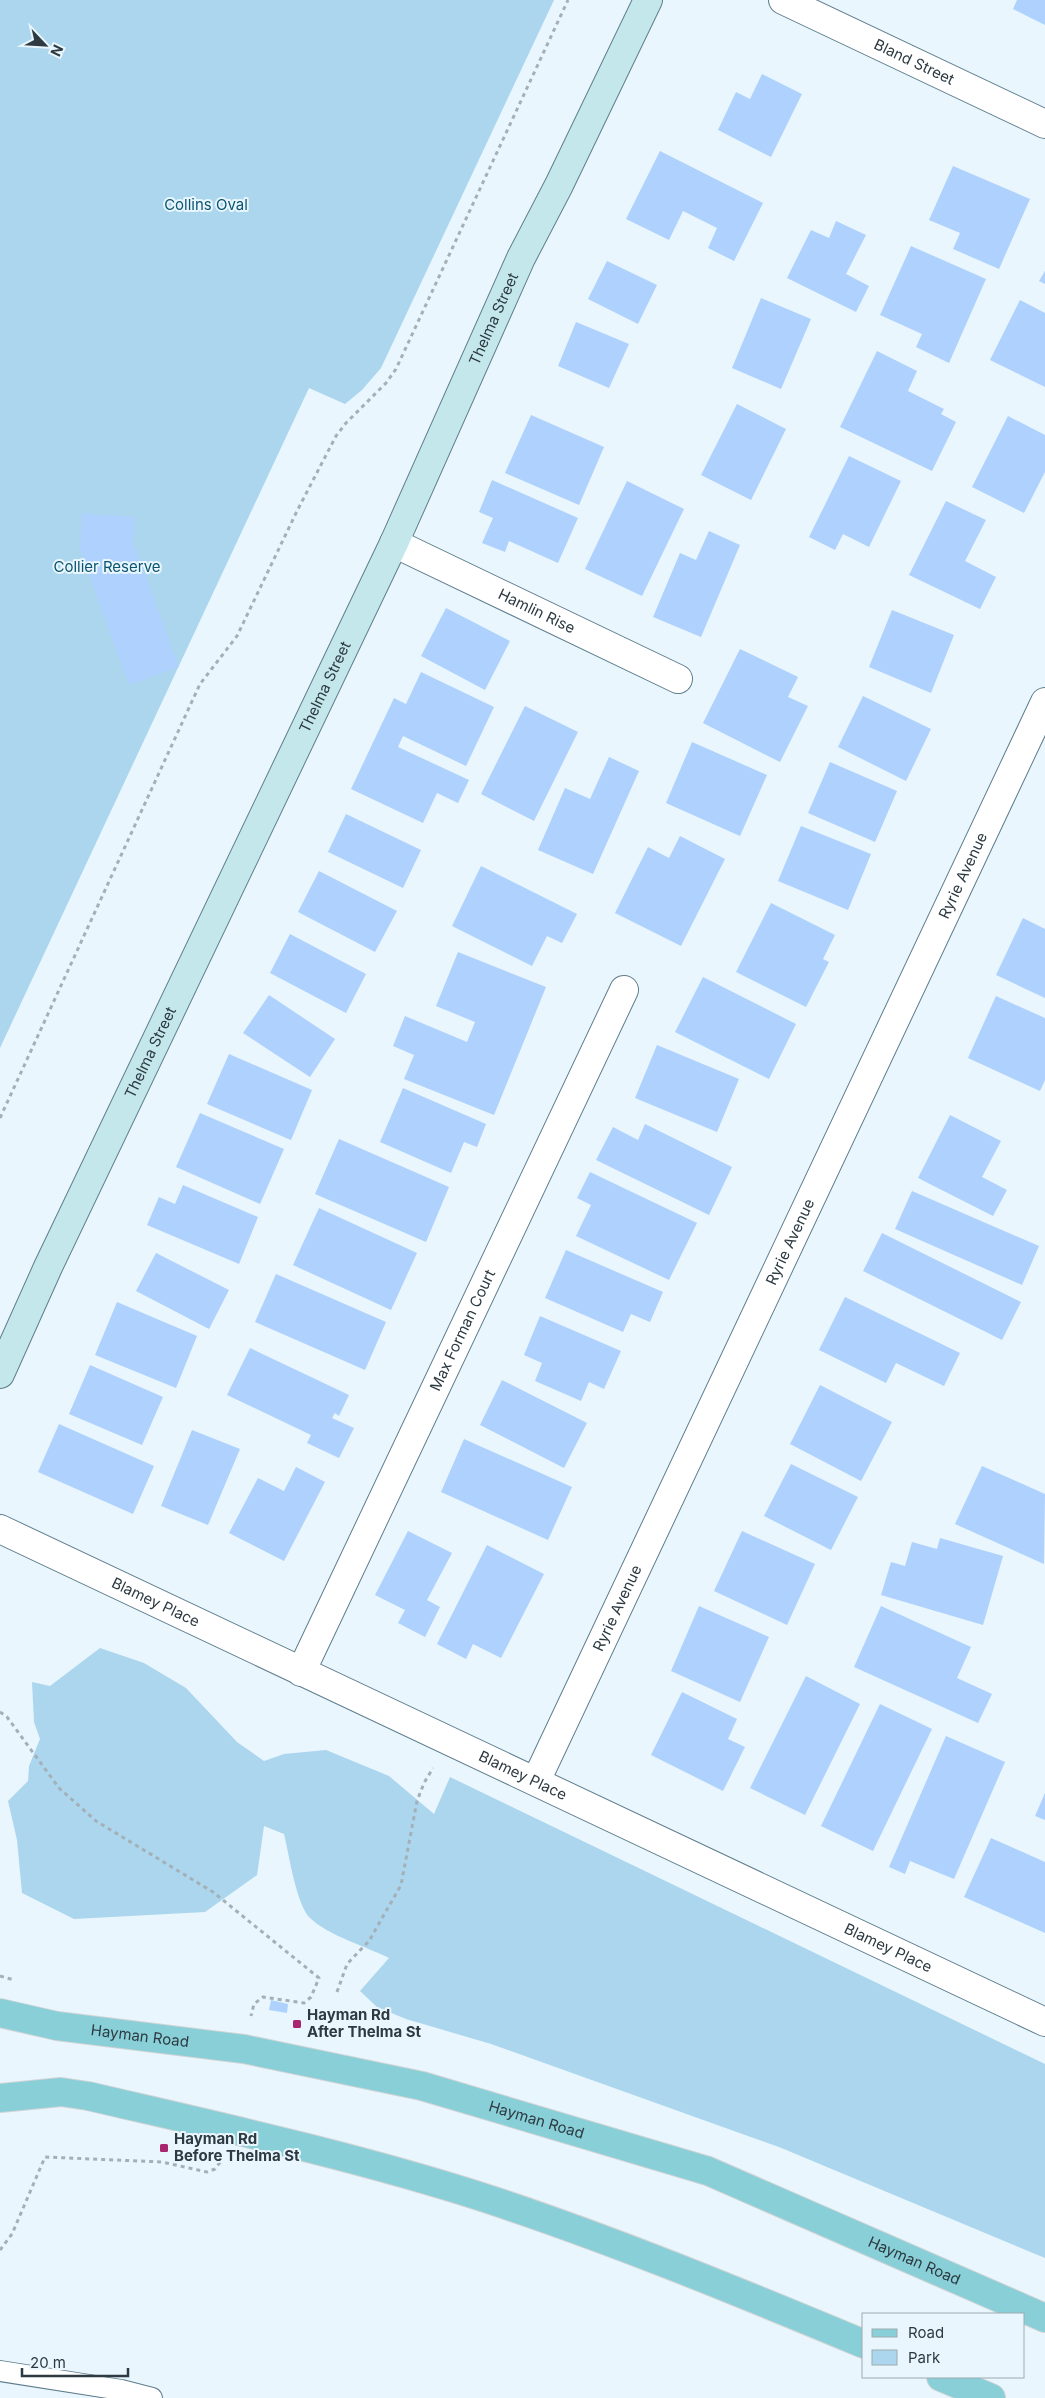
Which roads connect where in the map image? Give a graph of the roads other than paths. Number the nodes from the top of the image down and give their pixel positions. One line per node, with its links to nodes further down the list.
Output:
1 (648, 0): 4 (main road, Thelma Street)
2 (783, 0): 3 (street, Bland Street)
3 (1045, 124)
4 (394, 543): 5 (street, Hamlin Rise); 8 (main road, Thelma Street)
5 (678, 679)
6 (1045, 702): 11 (street, Ryrie Avenue)
7 (624, 990): 10 (street, Max Forman Court)
8 (0, 1374)
9 (0, 1529): 10 (street, Blamey Place)
10 (301, 1672): 11 (street, Blamey Place)
11 (536, 1781): 13 (street, Blamey Place)
12 (0, 2014): 15 (main road, Hayman Road)
13 (1045, 2022)
14 (0, 2098): 16 (main road)
15 (1045, 2318)
16 (862, 2343)
17 (0, 2371): 19 (lane)
18 (943, 2378): 20 (main road)
19 (152, 2398)
20 (991, 2398)

